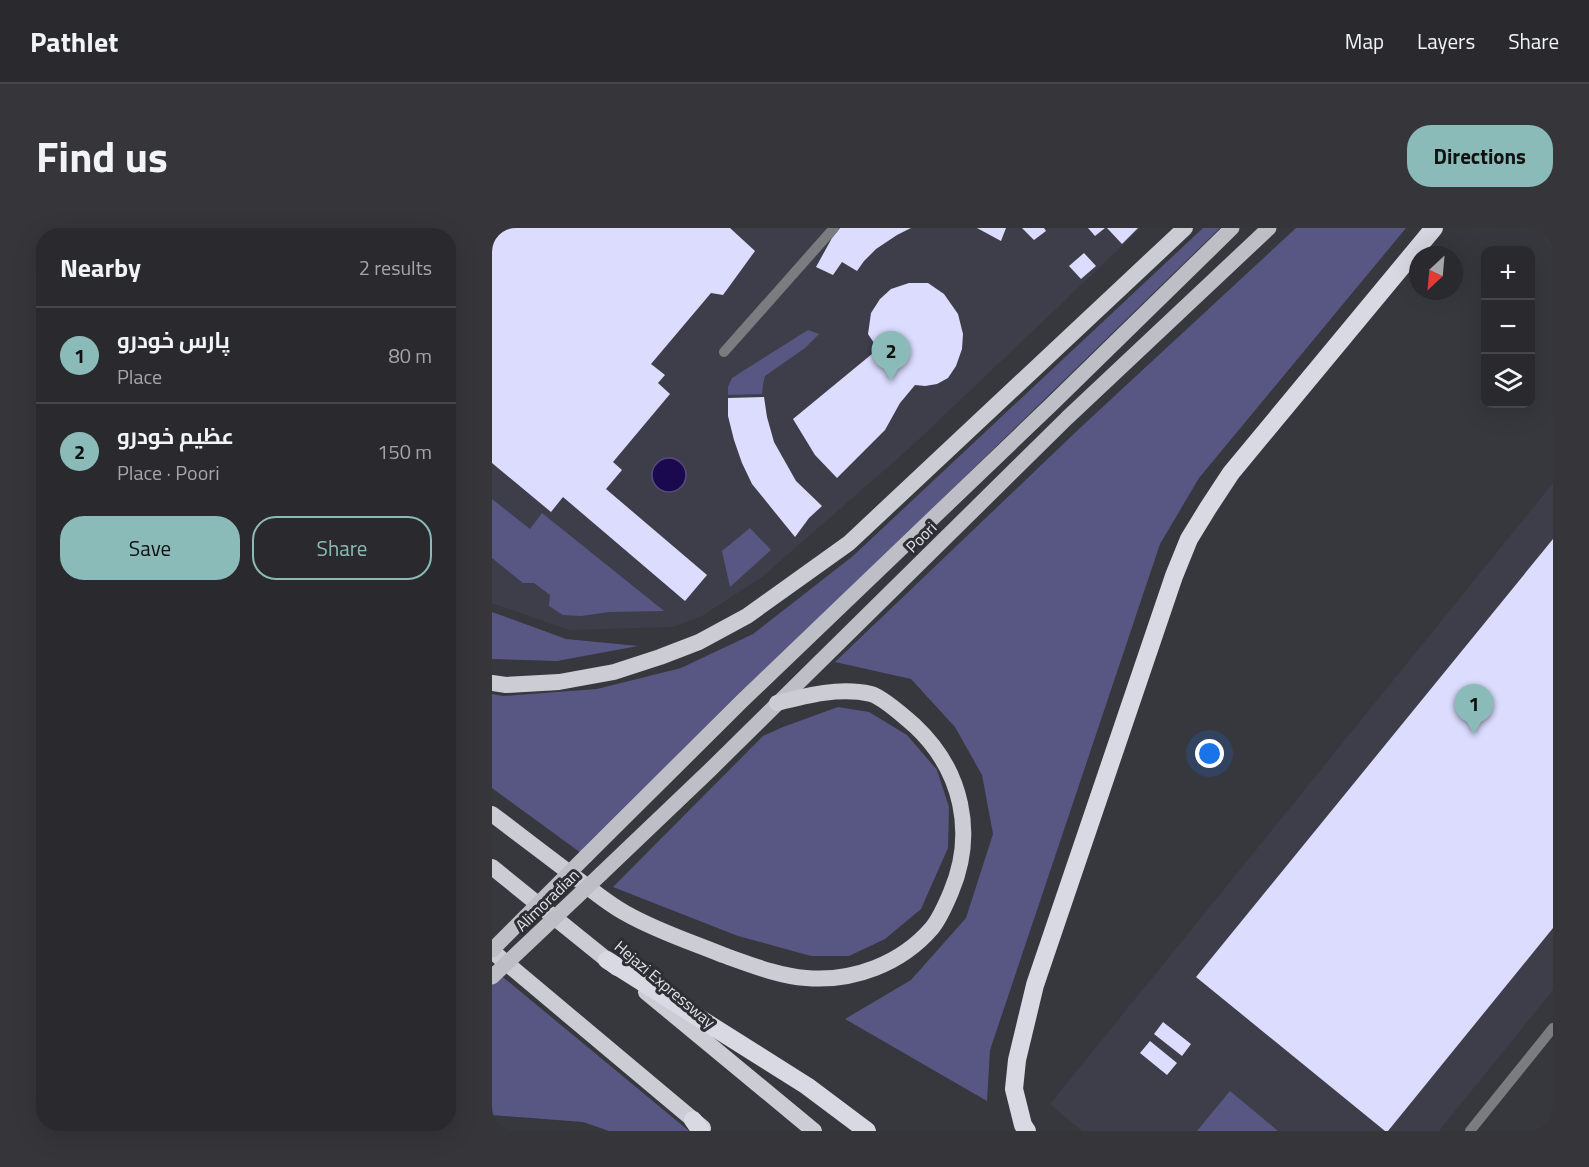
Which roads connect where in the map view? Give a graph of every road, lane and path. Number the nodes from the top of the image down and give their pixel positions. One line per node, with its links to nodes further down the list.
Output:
1 (834, 228): 6 (lane)
2 (1185, 228): 7 (highway)
3 (1232, 228): 10 (main road, Poori)
4 (1269, 228): 8 (main road, Poori)
5 (1434, 228): 20 (highway)
6 (724, 352)
7 (492, 683)
8 (777, 703): 9 (highway); 12 (main road, Poori)
9 (492, 814)
10 (586, 856): 13 (main road, Alimoradian, bridge)
11 (492, 867): 14 (highway, Hejazi Expressway)
12 (601, 874): 15 (main road, Alimoradian, bridge)
13 (492, 951): 17 (highway)
14 (608, 960): 18 (highway, Hejazi Expressway); 19 (highway)
15 (492, 977)
16 (1553, 1028): 21 (lane)
17 (700, 1127)
18 (814, 1131)
19 (867, 1131)
20 (1027, 1131)
21 (1470, 1131)

